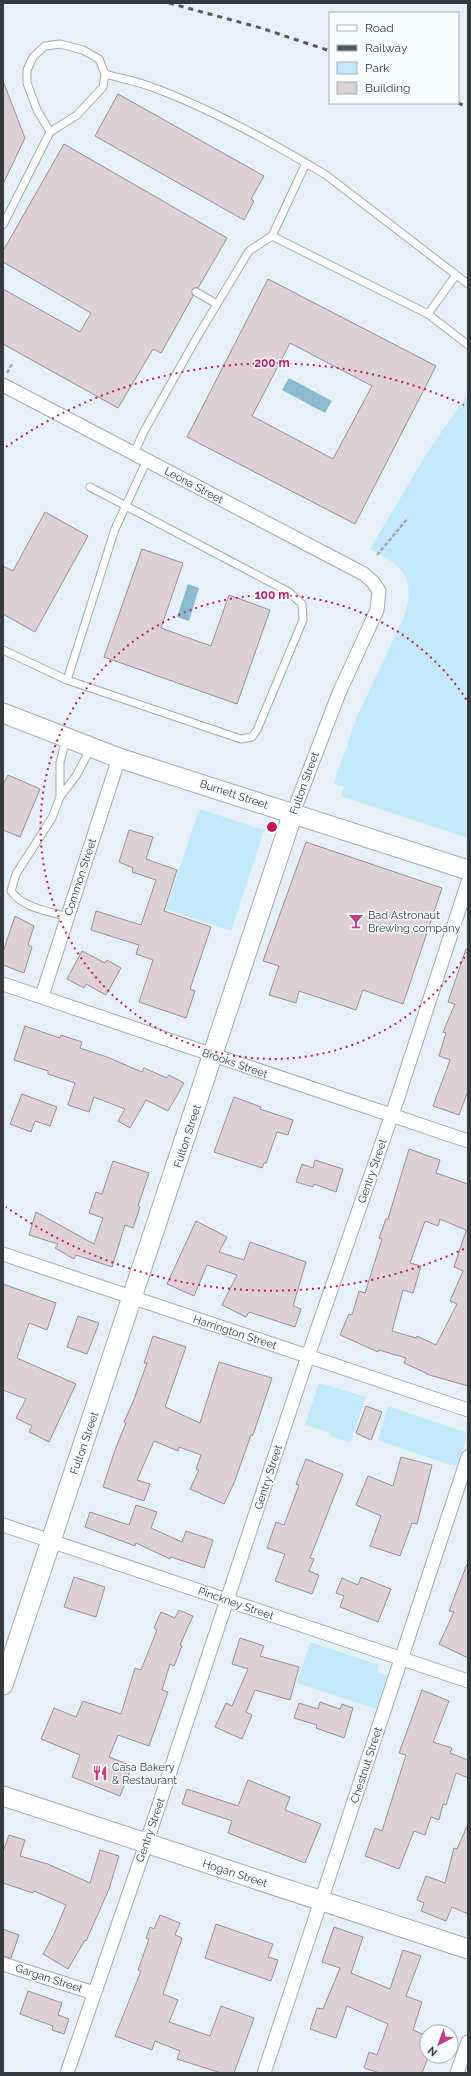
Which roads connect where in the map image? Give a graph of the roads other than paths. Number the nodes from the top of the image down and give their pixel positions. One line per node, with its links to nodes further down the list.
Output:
1 (105, 74): 2 (lane); 2 (lane); 3 (lane)
2 (50, 132): 4 (lane)
3 (306, 163): 5 (lane); 6 (lane)
4 (3, 224)
5 (272, 236): 9 (lane); 10 (lane)
6 (456, 275): 7 (lane); 10 (lane)
7 (468, 284)
8 (196, 292): 9 (lane)
9 (217, 304): 13 (lane)
10 (428, 314): 11 (lane)
11 (468, 345)
12 (3, 385): 13 (street, Leona Street)
13 (134, 454): 14 (street, Leona Street)
14 (147, 460): 16 (lane); 17 (street, Leona Street)
15 (90, 487): 16 (lane)
16 (125, 506): 19 (lane); 19 (lane)
17 (379, 591): 25 (street, Fulton Street)
18 (3, 650): 19 (lane)
19 (67, 680)
20 (3, 713): 21 (street, Burnett Street)
21 (66, 738): 22 (street, Burnett Street); 24 (lane)
22 (91, 747): 23 (street, Burnett Street); 24 (lane)
23 (119, 758): 25 (street, Burnett Street); 28 (street, Common Street)
24 (60, 797): 28 (lane)
25 (293, 813): 26 (street, Burnett Street); 31 (street, Fulton Street)
26 (468, 870)
27 (468, 882): 32 (street, Gentry Street)
28 (68, 917): 30 (street, Common Street)
29 (3, 984): 30 (street, Brooks Street)
30 (42, 996): 31 (street, Brooks Street)
31 (213, 1056): 32 (street, Brooks Street); 35 (street, Fulton Street)
32 (391, 1116): 33 (street, Brooks Street); 36 (street, Gentry Street)
33 (468, 1141)
34 (3, 1254): 35 (street, Harrington Street)
35 (133, 1298): 36 (street, Harrington Street); 40 (street, Fulton Street)
36 (308, 1356): 37 (street, Harrington Street); 41 (street, Gentry Street)
37 (468, 1410)
38 (468, 1457): 42 (street, Chestnut Street)
39 (3, 1525): 40 (street, Pinckney Street)
40 (51, 1541): 41 (street, Pinckney Street); 44 (street, Fulton Street)
41 (227, 1600): 42 (street, Pinckney Street); 46 (street, Gentry Street)
42 (401, 1659): 43 (street, Pinckney Street); 47 (street, Chestnut Street)
43 (468, 1681)
44 (3, 1686)
45 (3, 1796): 46 (street, Hogan Street)
46 (146, 1844): 47 (street, Hogan Street); 50 (street, Gentry Street)
47 (321, 1902): 48 (street, Hogan Street); 53 (street, Chestnut Street)
48 (468, 1949)
49 (3, 1964): 50 (street, Gargan Street)
50 (94, 1993): 52 (street, Gentry Street)
51 (468, 2042): 54 (street)
52 (67, 2073)
53 (264, 2073)
54 (457, 2073)

